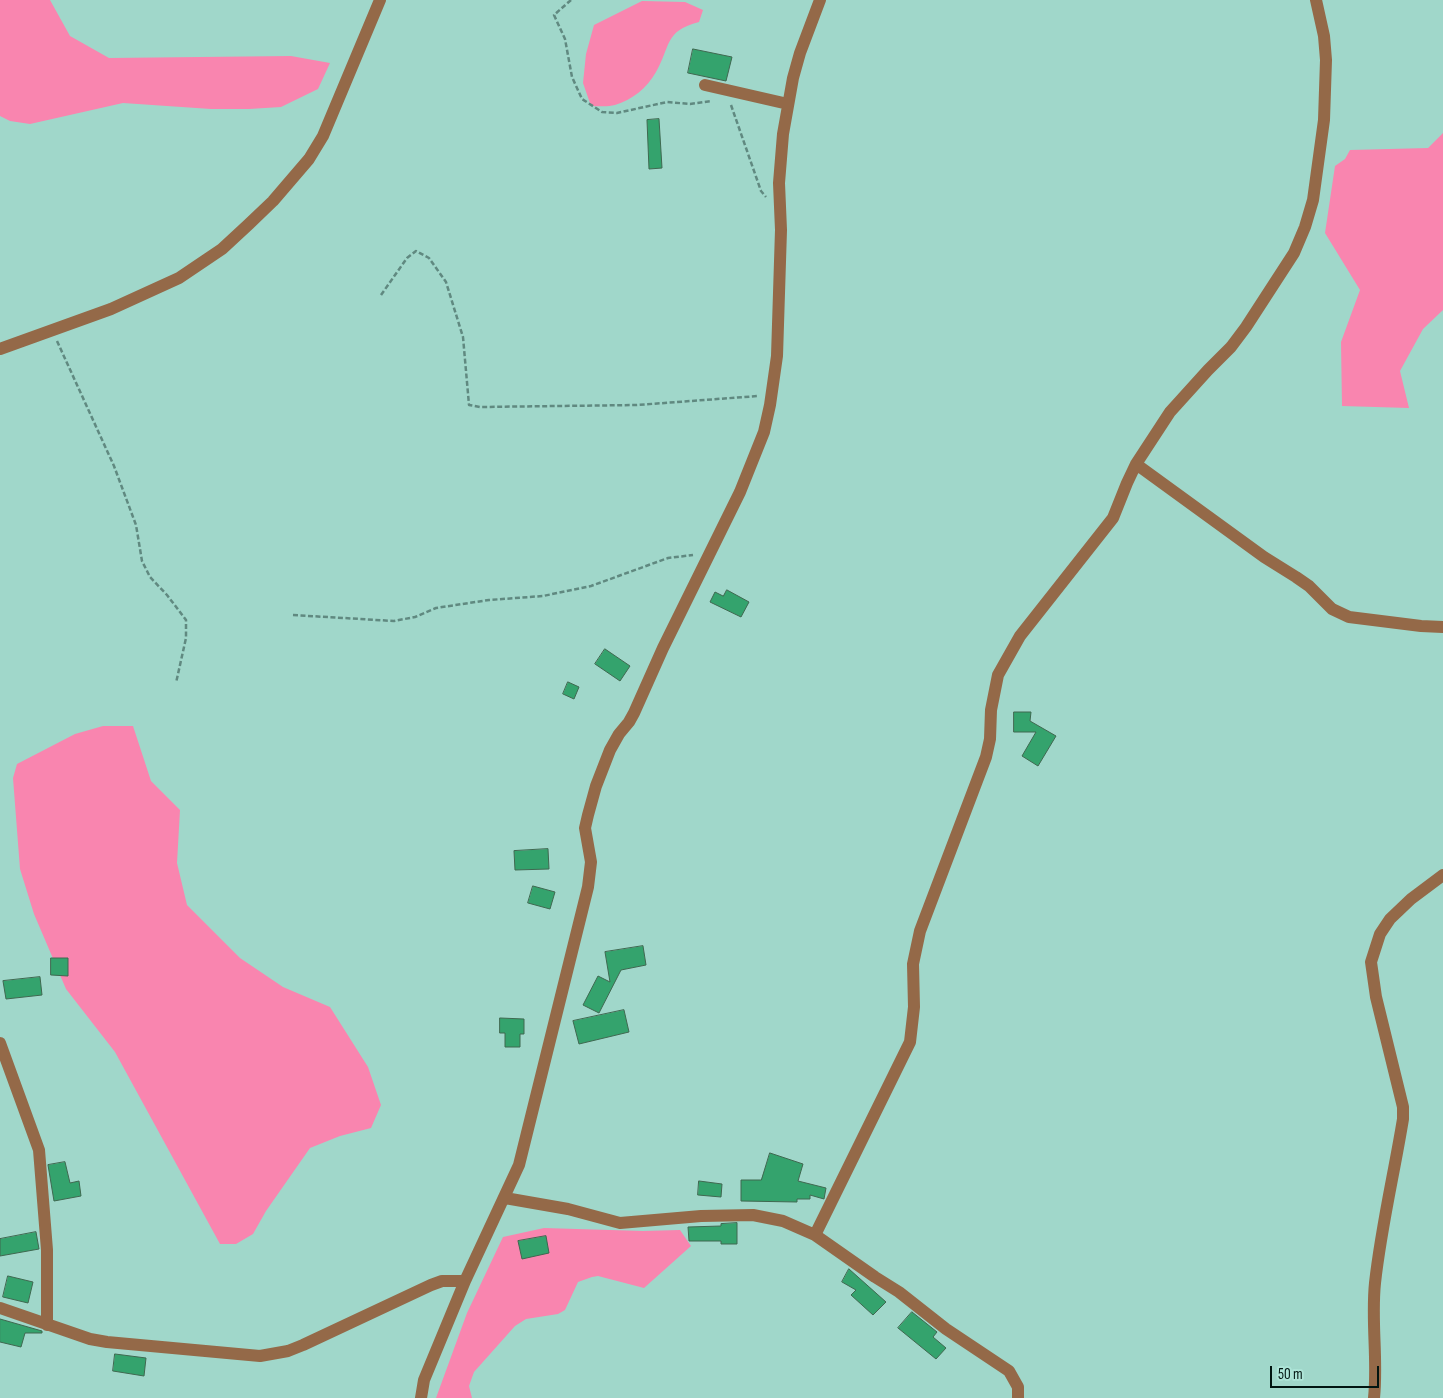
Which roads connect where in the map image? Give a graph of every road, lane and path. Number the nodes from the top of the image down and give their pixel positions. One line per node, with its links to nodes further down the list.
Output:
1 (380, 0): 11 (street)
2 (571, 0): 7 (path)
3 (820, 0): 8 (street)
4 (1316, 0): 14 (street)
5 (705, 85): 6 (street)
6 (727, 90): 8 (street); 9 (path)
7 (714, 100)
8 (788, 104): 9 (street)
9 (780, 213): 13 (street)
10 (381, 295): 13 (path)
11 (52, 330): 12 (street); 18 (path)
12 (0, 349)
13 (772, 395): 15 (street)
14 (1136, 464): 17 (street); 22 (street)
15 (707, 556): 16 (path); 21 (street)
16 (293, 615)
17 (1443, 627)
18 (176, 683)
19 (1443, 875): 28 (street)
20 (0, 1043): 25 (street)
21 (505, 1198): 22 (street); 23 (street)
22 (815, 1235): 27 (street)
23 (465, 1282): 25 (street); 26 (street)
24 (0, 1308): 25 (street)
25 (48, 1325)
26 (421, 1398)
27 (1018, 1398)
28 (1374, 1398)

